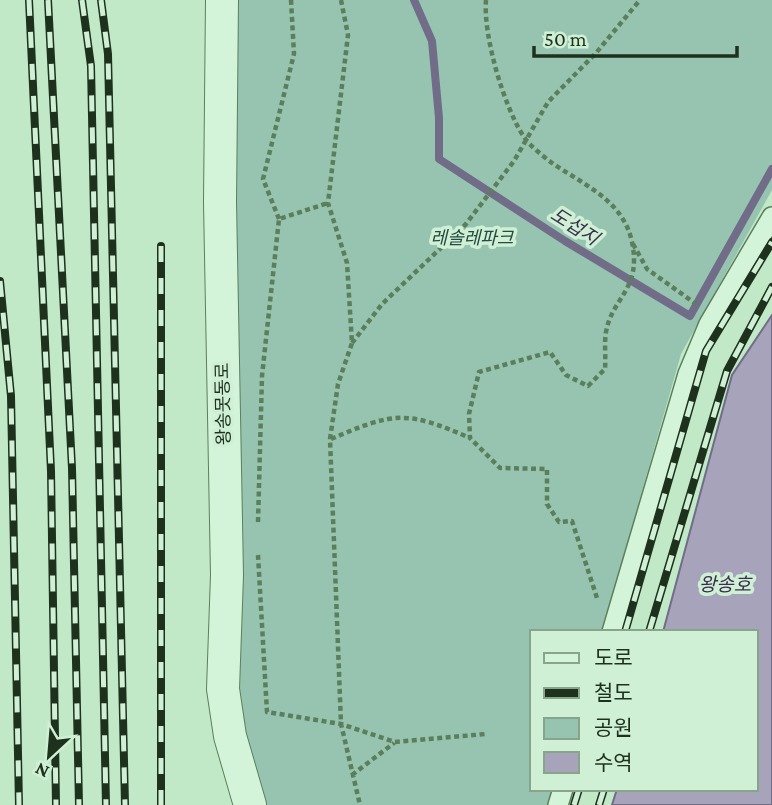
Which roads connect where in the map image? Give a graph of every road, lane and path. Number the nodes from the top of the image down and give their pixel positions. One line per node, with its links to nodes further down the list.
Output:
1 (222, 0): 23 (street, 왕송못동로)
2 (291, 0): 9 (path)
3 (341, 0): 7 (path)
4 (486, 0): 6 (path)
5 (640, 0): 6 (path)
6 (525, 138): 10 (path); 12 (path)
7 (327, 204): 9 (path); 12 (path)
8 (772, 217): 18 (street)
9 (279, 219): 15 (path)
10 (632, 243): 11 (path); 13 (path)
11 (693, 302)
12 (352, 343): 14 (path)
13 (470, 438): 14 (path); 17 (path)
14 (330, 439): 19 (path)
15 (258, 524)
16 (258, 550): 19 (path)
17 (590, 573)
18 (613, 630)
19 (341, 724): 21 (path); 22 (path)
20 (486, 734): 21 (path)
21 (395, 743): 22 (path)
22 (352, 775): 24 (path)
23 (250, 805)
24 (360, 805)

